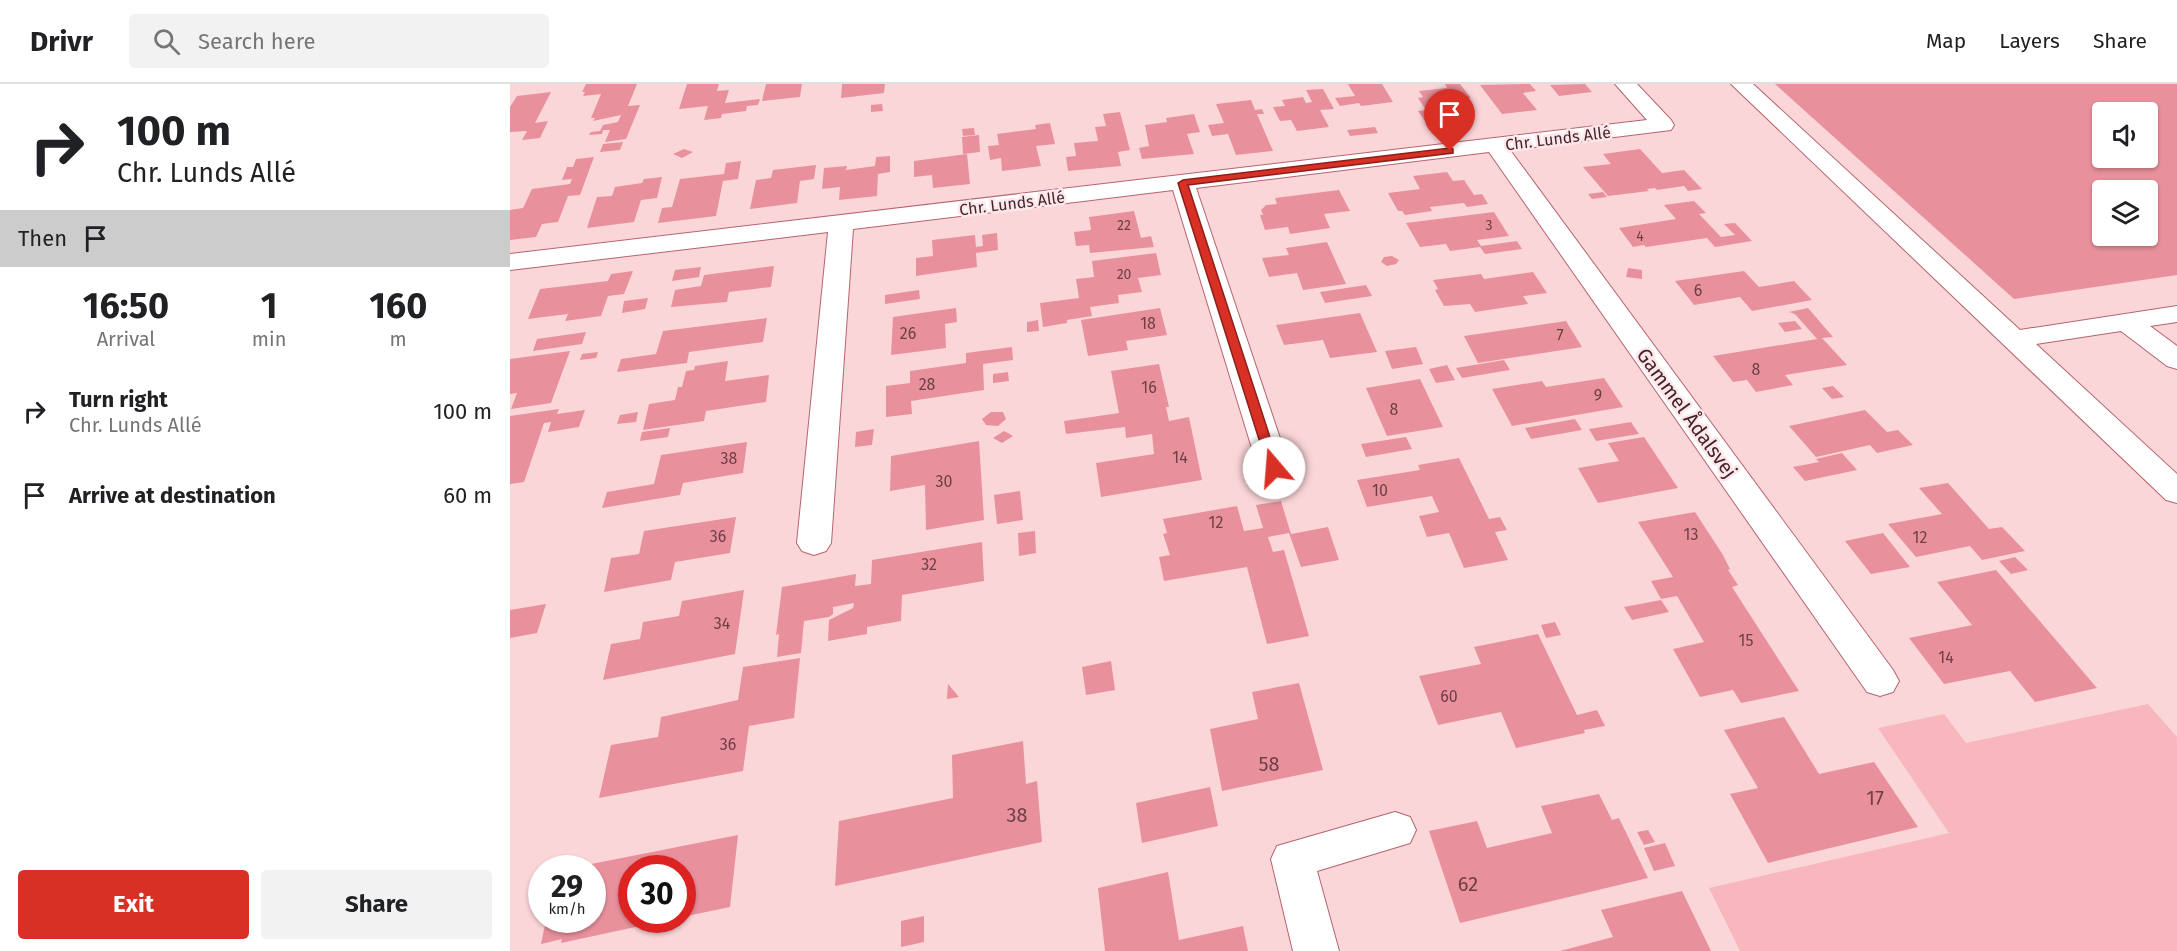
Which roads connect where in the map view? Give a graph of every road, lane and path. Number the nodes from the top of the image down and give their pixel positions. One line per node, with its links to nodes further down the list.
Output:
1 (1625, 84): 3 (street, Chr. Lunds Allé)
2 (1741, 84): 9 (street)
3 (1495, 145): 4 (street, Chr. Lunds Allé); 14 (street, Gammel Ådalsvej)
4 (1183, 183): 5 (street, Chr. Lunds Allé); 11 (street)
5 (841, 224): 6 (street, Chr. Lunds Allé); 13 (street)
6 (510, 262)
7 (2177, 314): 8 (street)
8 (2127, 322): 9 (street); 10 (street)
9 (2014, 339): 12 (street)
10 (2177, 360)
11 (1274, 468)
12 (2177, 492)
13 (814, 543)
14 (1880, 681)
15 (1395, 830): 16 (street)
16 (1316, 951)

